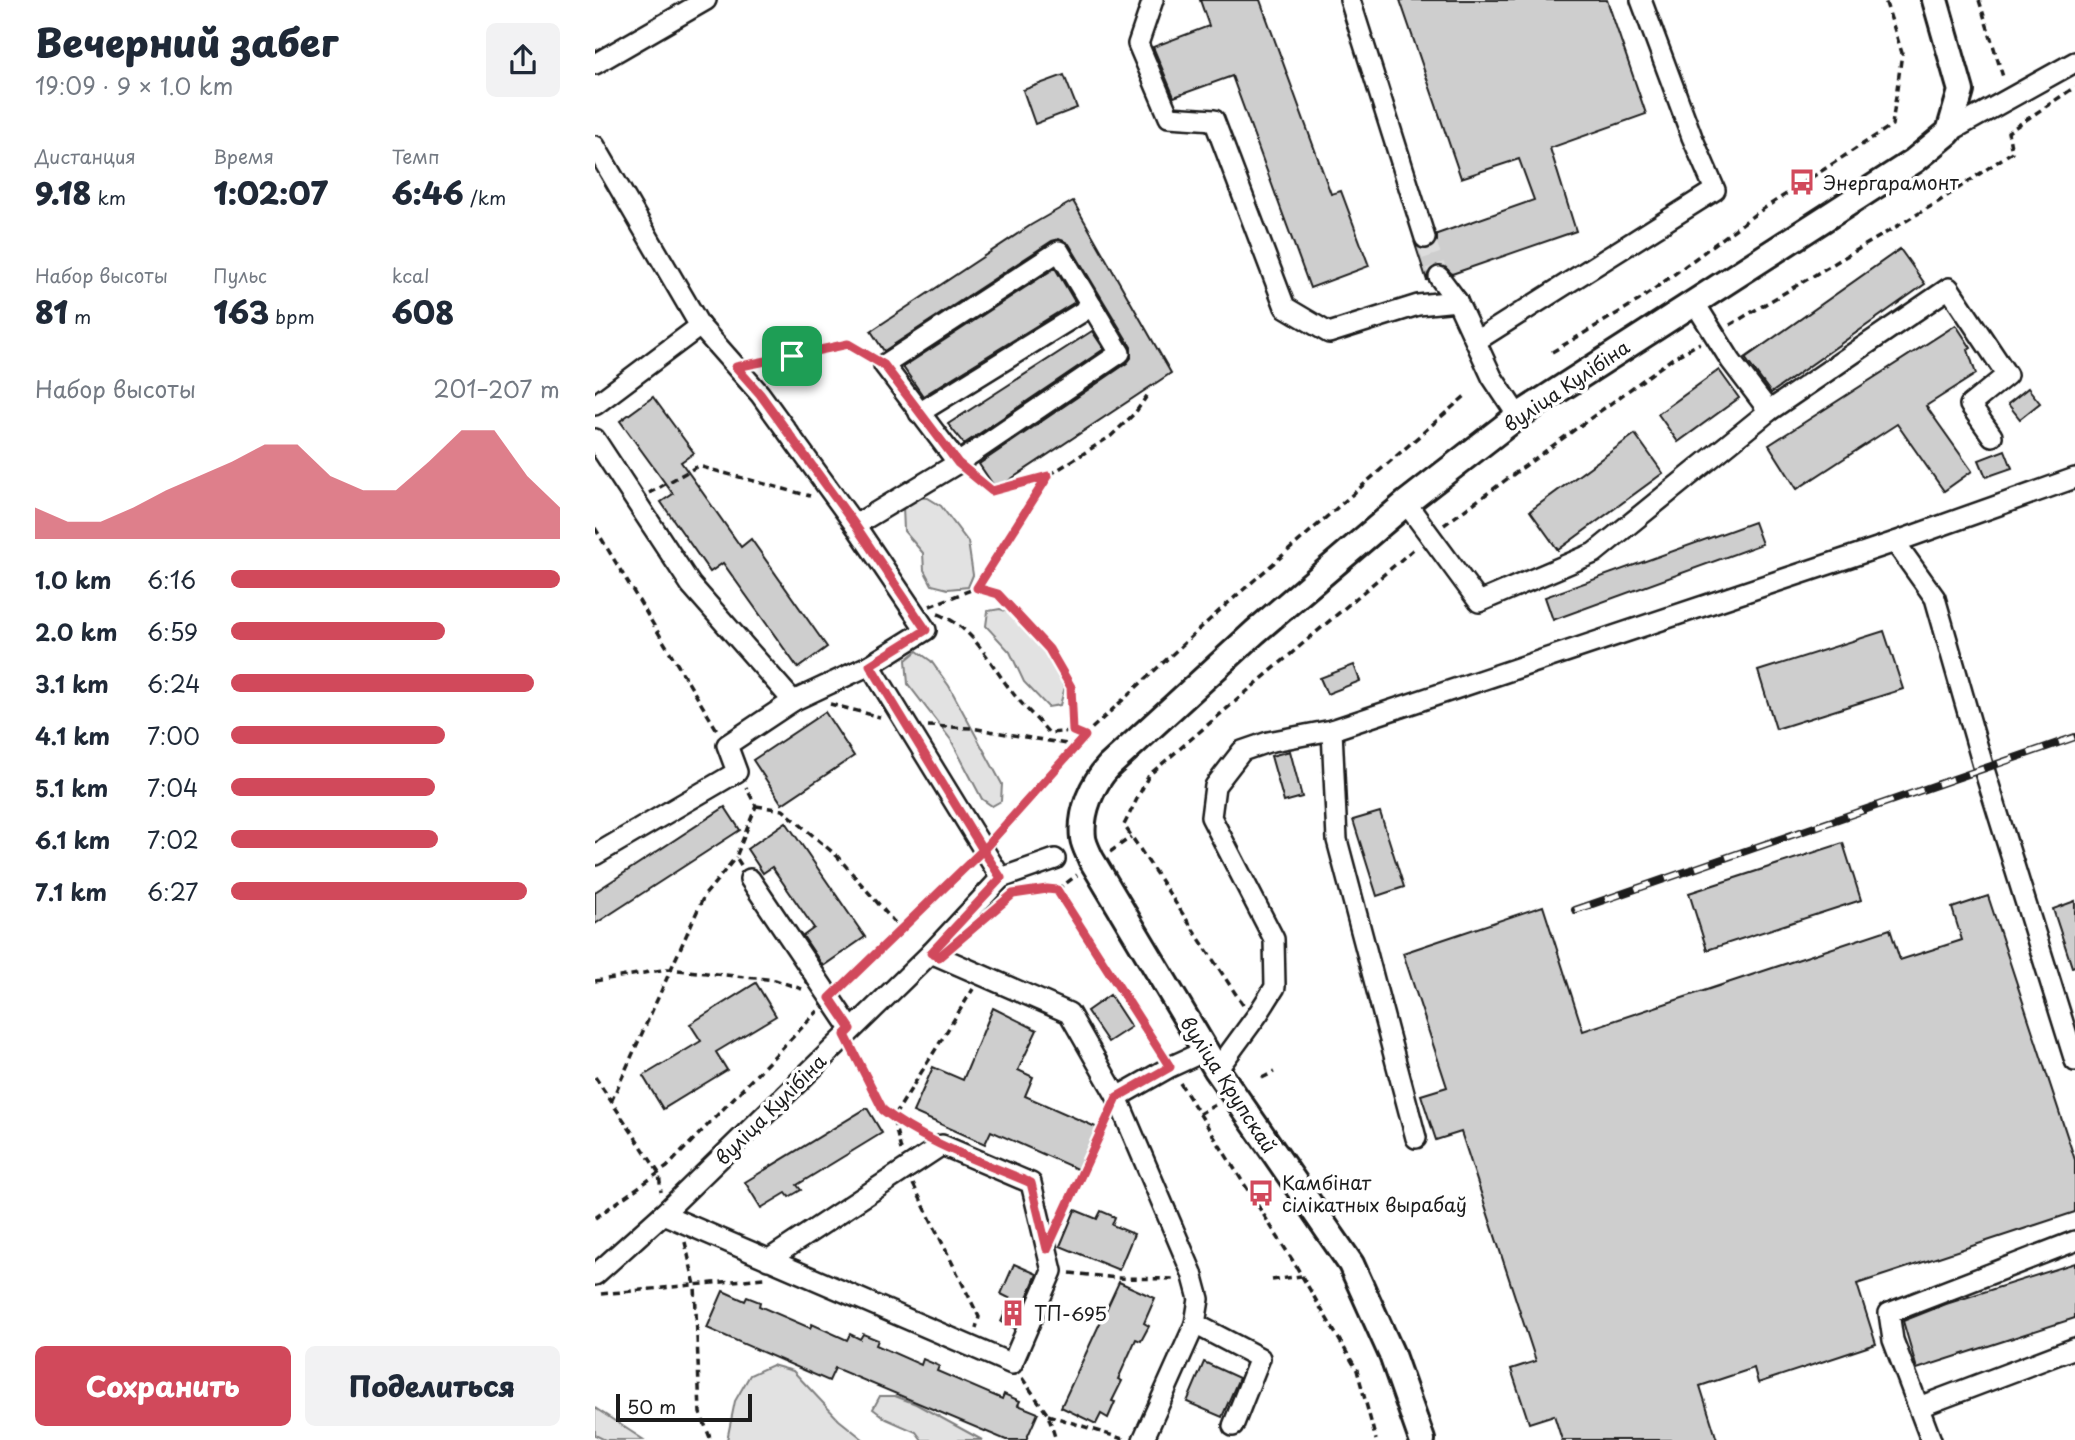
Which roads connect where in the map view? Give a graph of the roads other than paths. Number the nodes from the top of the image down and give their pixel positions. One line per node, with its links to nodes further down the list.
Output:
1 (706, 0): 7 (street)
2 (1153, 0): 12 (street)
3 (1350, 0): 10 (street)
4 (1641, 0): 16 (street)
5 (1935, 0): 8 (main road)
6 (2075, 62): 8 (street)
7 (595, 64)
8 (1949, 132): 13 (main road, вуліца Кулібіна)
9 (595, 146): 15 (street)
10 (1425, 238)
11 (1439, 277): 12 (street)
12 (1457, 301): 16 (street)
13 (1694, 302): 18 (street); 20 (main road, вуліца Кулібіна)
14 (1092, 306): 19 (street); 19 (street); 23 (street)
15 (700, 326): 17 (street); 26 (street)
16 (1475, 341): 20 (street)
17 (595, 405)
18 (1769, 411): 21 (street); 25 (street)
19 (919, 413): 23 (street)
20 (1518, 416): 25 (main road, вуліца Кулібіна)
21 (1992, 436)
22 (595, 439): 29 (street)
23 (958, 463): 26 (street)
24 (2075, 478): 27 (street)
25 (1406, 503): 31 (main road, вуліца Кулібіна)
26 (855, 525): 28 (street)
27 (1895, 542): 30 (street); 39 (street)
28 (870, 665): 29 (street); 34 (street)
29 (793, 701): 32 (street)
30 (1332, 730): 38 (street); 41 (street)
31 (1109, 766): 38 (main road, вуліца Крупскай)
32 (595, 855)
33 (1055, 859): 34 (street)
34 (1001, 878): 36 (street, вуліца Кулібіна)
35 (750, 879): 37 (street)
36 (931, 953): 37 (street, вуліца Кулібіна); 40 (street)
37 (848, 1032): 42 (street, вуліца Кулібіна)
38 (1211, 1060): 40 (street); 51 (main road, вуліца Крупскай)
39 (2075, 1061)
40 (1117, 1097): 46 (street)
41 (1416, 1138)
42 (671, 1218): 44 (street); 45 (street, вуліца Кулібіна)
43 (2075, 1241): 48 (street)
44 (768, 1260): 44 (street)
45 (595, 1275)
46 (1195, 1324): 49 (street); 50 (street)
47 (2075, 1348): 48 (street)
48 (1919, 1407): 52 (street)
49 (1233, 1426)
50 (1143, 1440)
51 (1422, 1440)
52 (1931, 1440)

